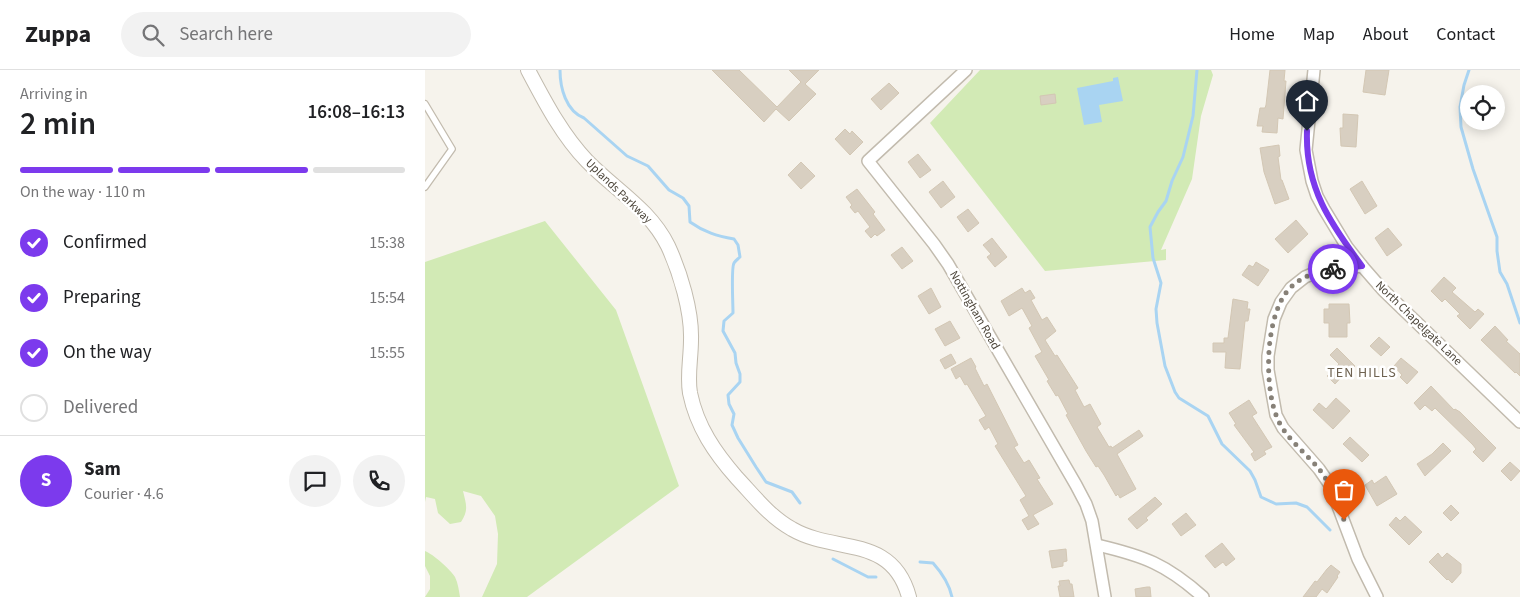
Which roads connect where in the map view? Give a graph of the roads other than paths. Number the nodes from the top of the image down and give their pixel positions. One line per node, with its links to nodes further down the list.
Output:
1 (528, 70): 9 (street, Uplands Parkway)
2 (966, 70): 8 (street, Nottingham Road)
3 (1314, 70): 6 (street, North Chapelgate Lane)
4 (425, 104): 5 (lane)
5 (425, 188)
6 (1362, 266): 7 (street, North Chapelgate Lane); 12 (street)
7 (1520, 422)
8 (1097, 545): 10 (street, Nottingham Road); 11 (street)
9 (909, 597)
10 (1105, 597)
11 (1203, 597)
12 (1377, 597)

